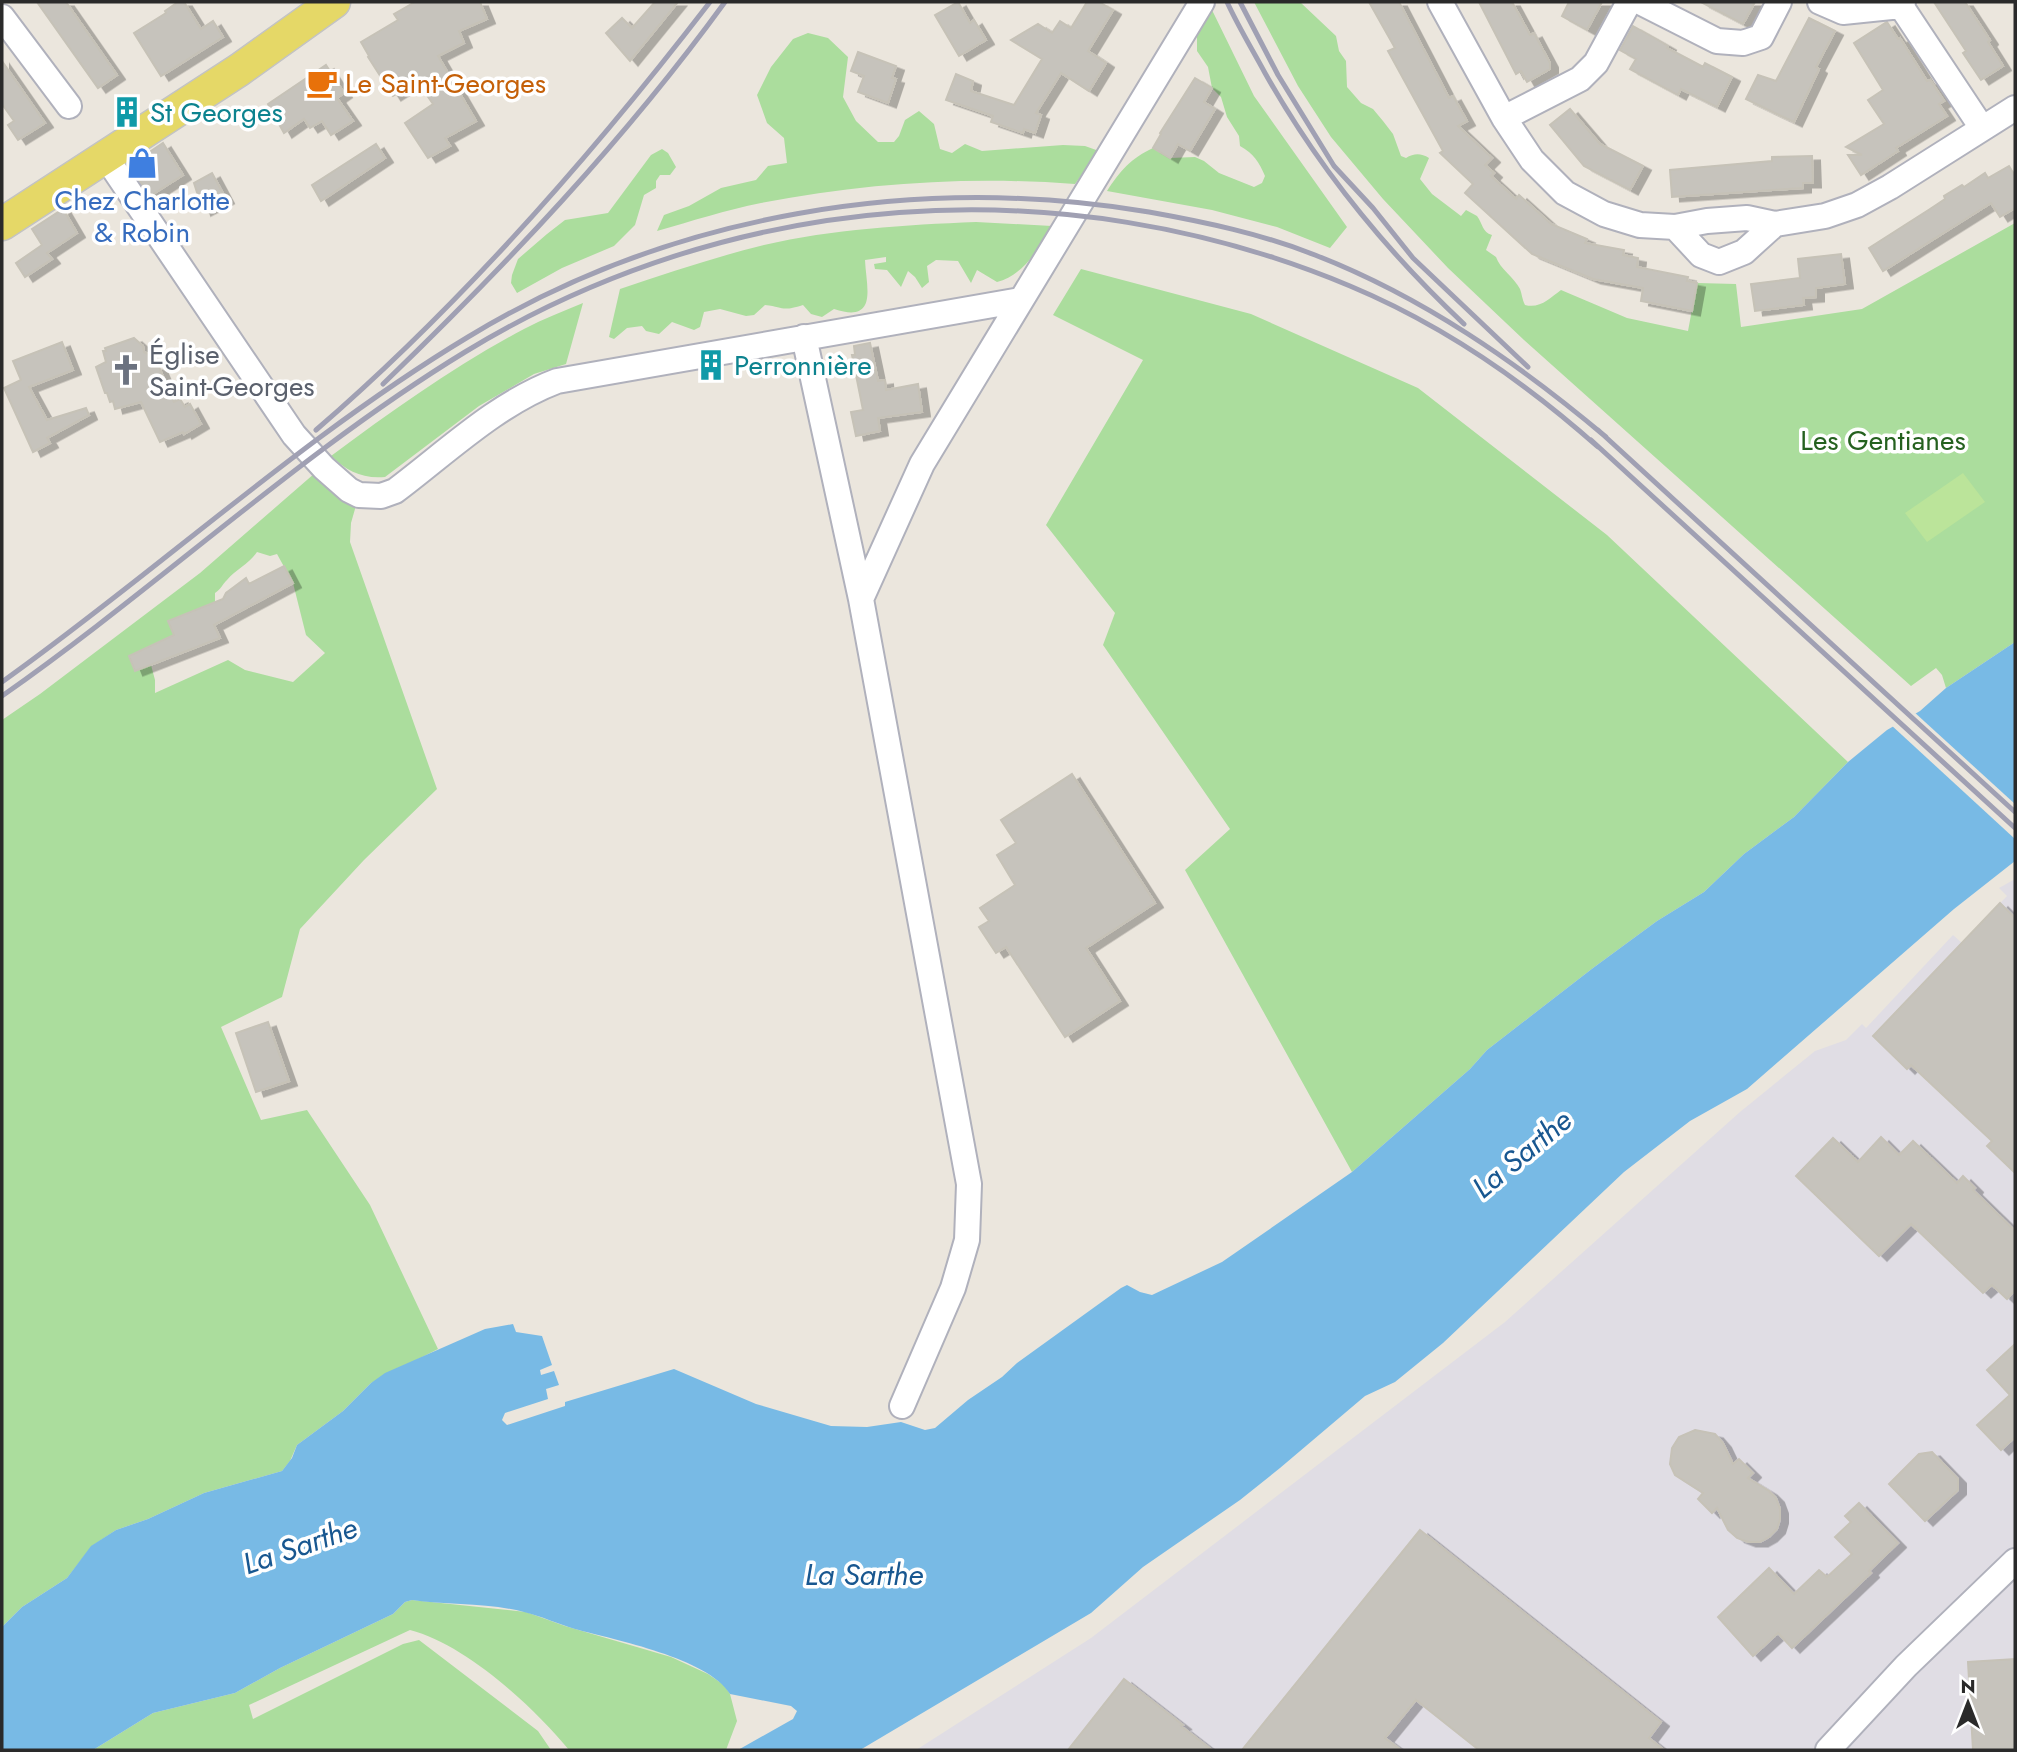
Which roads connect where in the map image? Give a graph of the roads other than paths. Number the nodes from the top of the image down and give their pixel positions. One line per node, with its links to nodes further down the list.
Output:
1 (334, 2): 14 (main road)
2 (1202, 2): 18 (street)
3 (1440, 2): 12 (street)
4 (1629, 2): 12 (street)
5 (1640, 2): 6 (street)
6 (1779, 2)
7 (1820, 2): 8 (street)
8 (1902, 4): 13 (street)
9 (2, 17): 10 (street)
10 (69, 106)
11 (2015, 107): 13 (street)
12 (1504, 118): 17 (street)
13 (1982, 128): 16 (street)
14 (104, 156): 15 (main road); 19 (street)
15 (2, 224)
16 (1775, 224): 17 (street); 17 (street)
17 (1675, 227)
18 (1021, 300): 19 (street); 20 (street)
19 (804, 337): 20 (street)
20 (861, 598): 21 (street)
21 (902, 1406)
22 (2015, 1561): 23 (street)
23 (1828, 1750)

